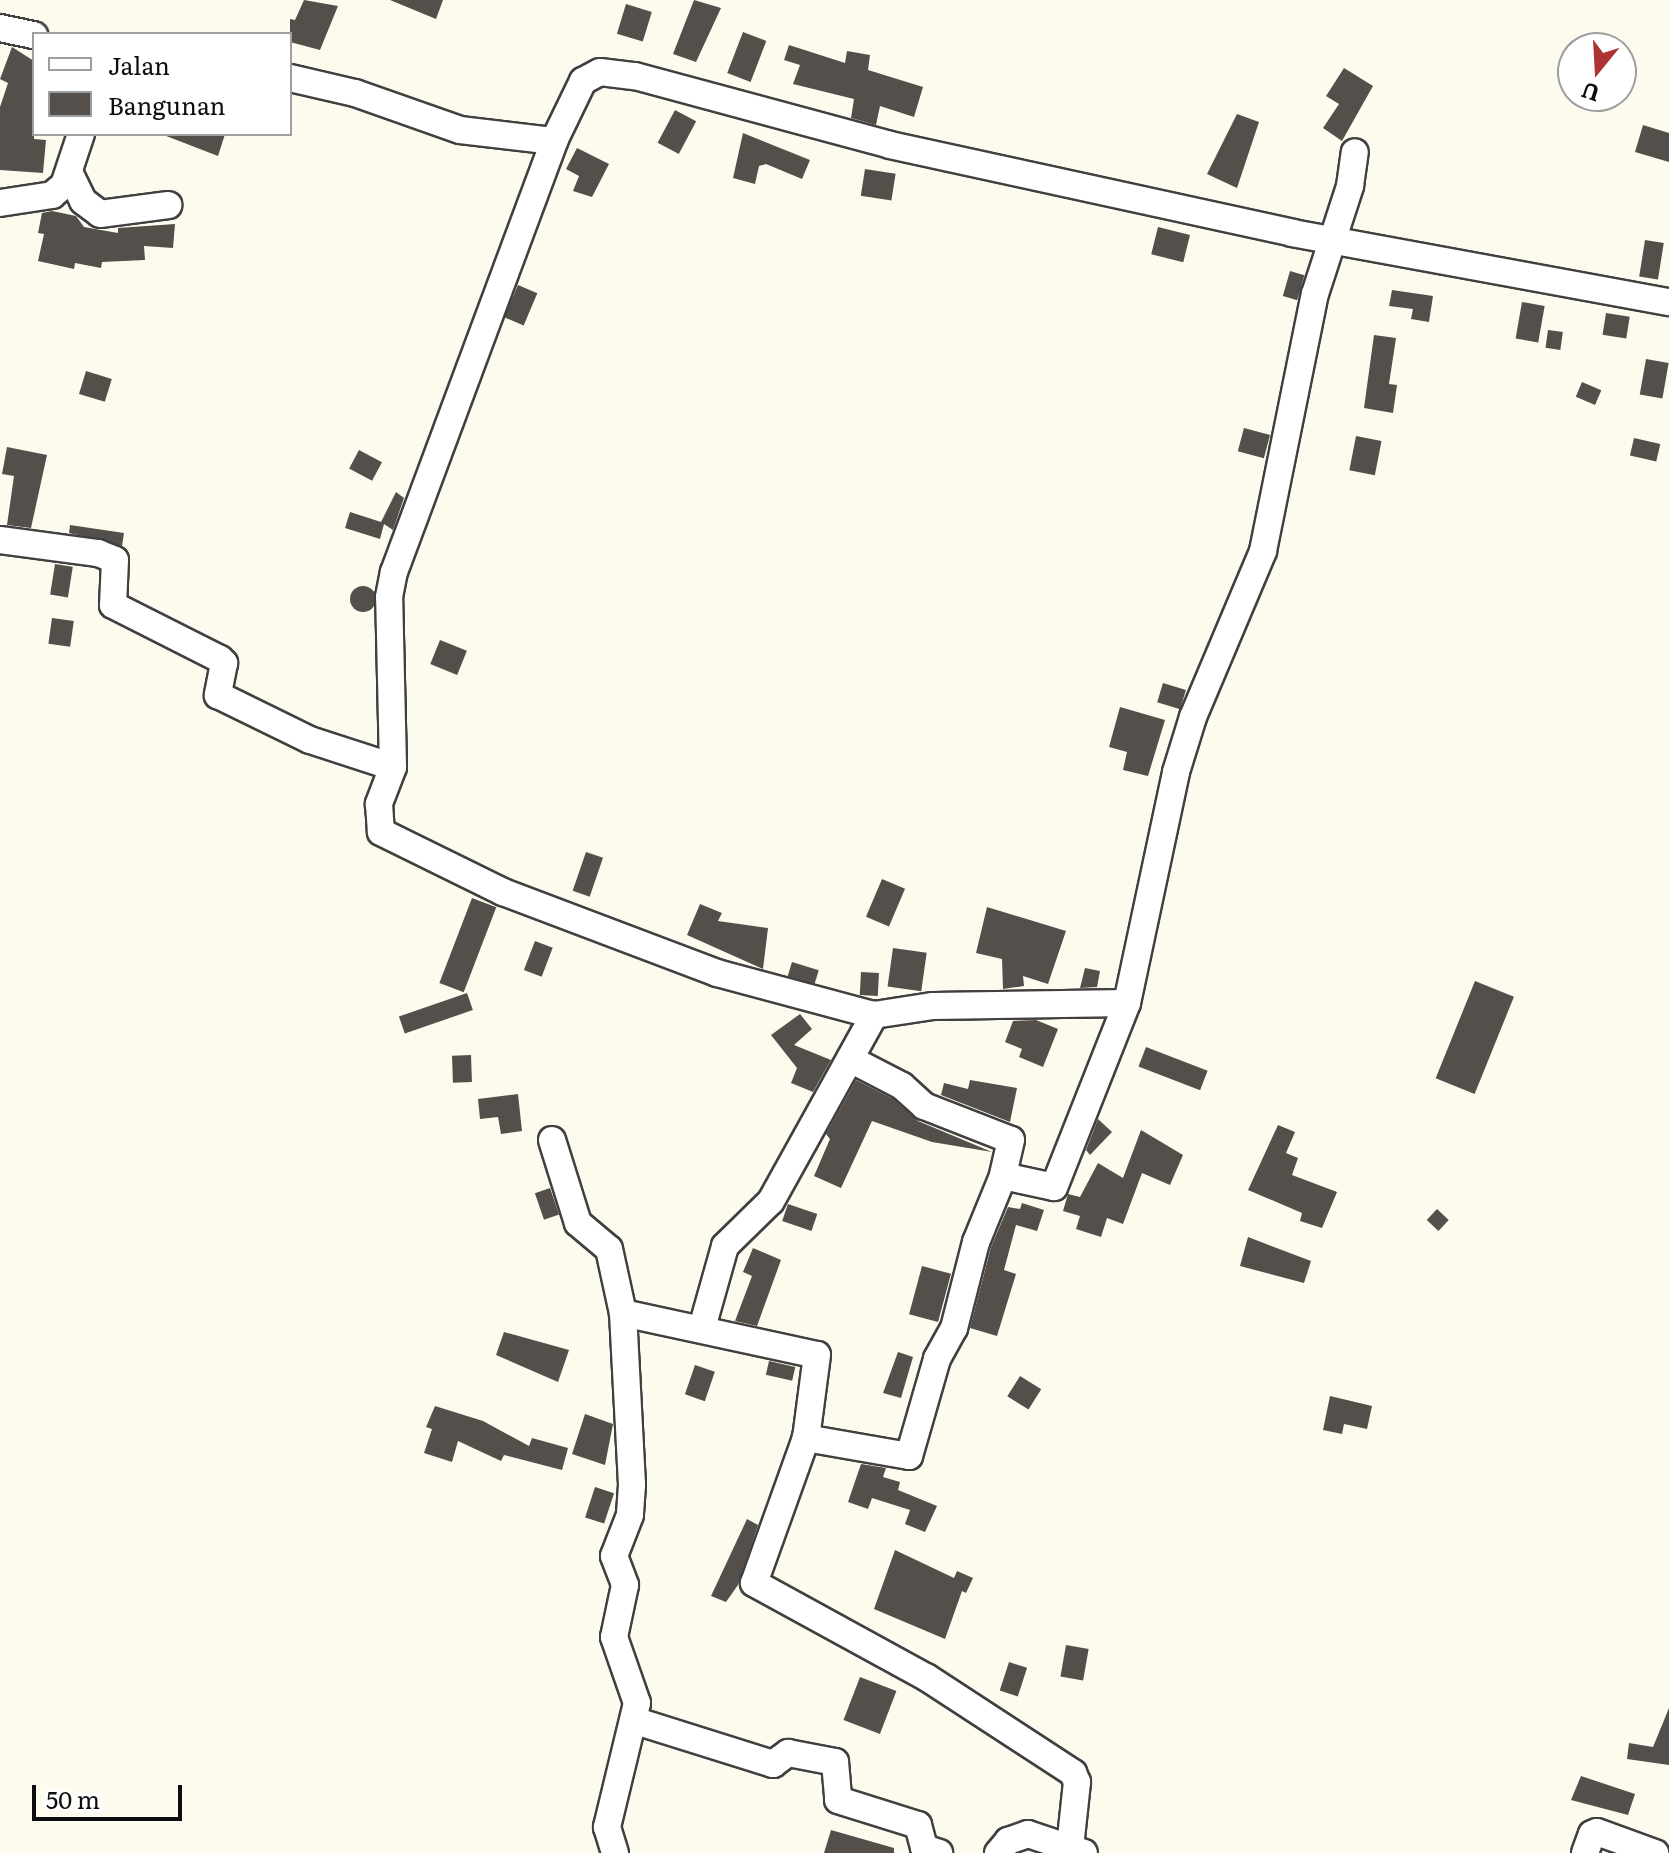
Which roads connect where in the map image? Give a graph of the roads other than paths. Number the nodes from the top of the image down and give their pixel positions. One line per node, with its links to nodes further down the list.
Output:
1 (0, 28): 2 (street)
2 (32, 35)
3 (292, 78): 5 (street)
4 (80, 136): 7 (street)
5 (554, 141): 10 (street); 13 (street)
6 (1355, 152): 10 (street)
7 (70, 174): 8 (street); 9 (street)
8 (0, 203)
9 (168, 205)
10 (1329, 240): 11 (street); 14 (street)
11 (1669, 302)
12 (0, 540): 13 (street)
13 (393, 767): 15 (street)
14 (1127, 1003): 15 (street); 18 (street)
15 (874, 1015): 16 (street)
16 (850, 1059): 18 (street); 20 (street)
17 (552, 1140): 19 (street)
18 (1003, 1176): 21 (street)
19 (623, 1313): 20 (street); 22 (street)
20 (702, 1328): 21 (street)
21 (806, 1438): 23 (street)
22 (636, 1721): 24 (street); 25 (street)
23 (1077, 1850): 26 (street)
24 (615, 1853)
25 (939, 1853)
26 (998, 1853)
27 (1585, 1853): 28 (street)
28 (1655, 1853)

